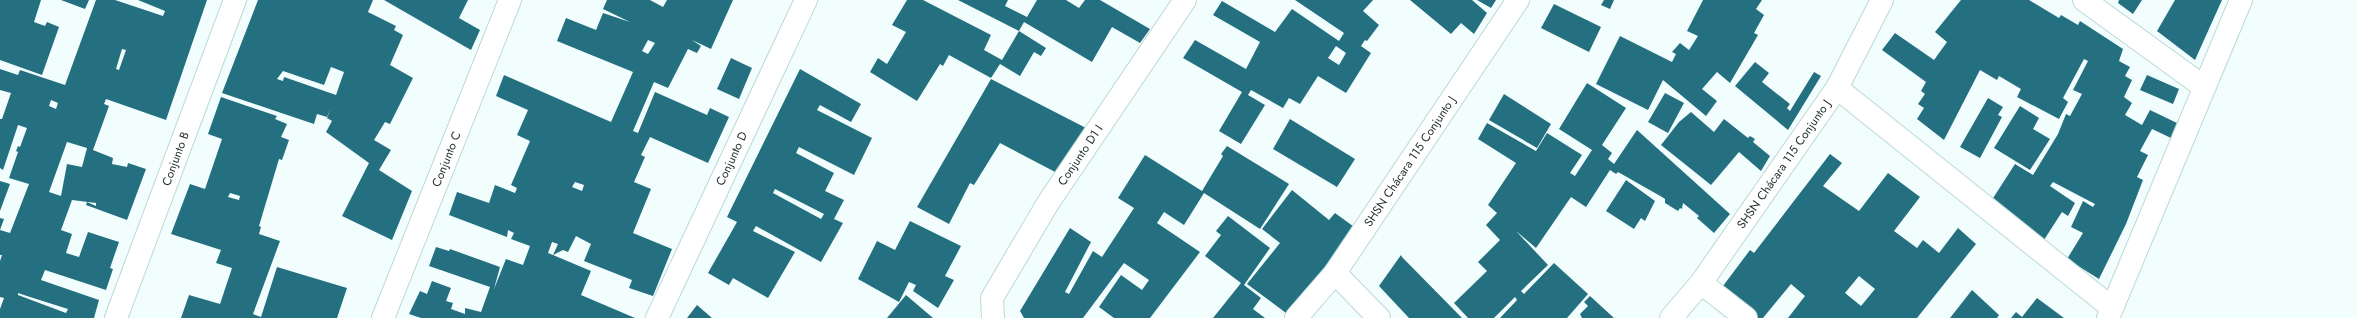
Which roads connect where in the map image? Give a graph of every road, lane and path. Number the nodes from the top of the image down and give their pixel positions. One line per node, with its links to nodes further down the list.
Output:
1 (235, 0): 14 (street, Conjunto B)
2 (510, 0): 15 (street, Conjunto C)
3 (806, 0): 16 (street, Conjunto D)
4 (1184, 0): 17 (street, Conjunto D1 I)
5 (1518, 0): 11 (street, SHSN Chácara 115 Conjunto J)
6 (1882, 0): 10 (street, SHSN Chácara 115 Conjunto J)
7 (2084, 0): 9 (street)
8 (2241, 0): 9 (street)
9 (2204, 87): 13 (street)
10 (1837, 88): 12 (street, SHSN Chácara 115 Conjunto J); 13 (street)
11 (1335, 273): 18 (street, SHSN Chácara 115 Conjunto J); 19 (street)
12 (1701, 283): 20 (street, SHSN Chácara 115 Conjunto J); 21 (street)
13 (2110, 313)
14 (116, 318)
15 (383, 318)
16 (657, 318)
17 (993, 318)
18 (1296, 318)
19 (1379, 318)
20 (1671, 318)
21 (1746, 318)

